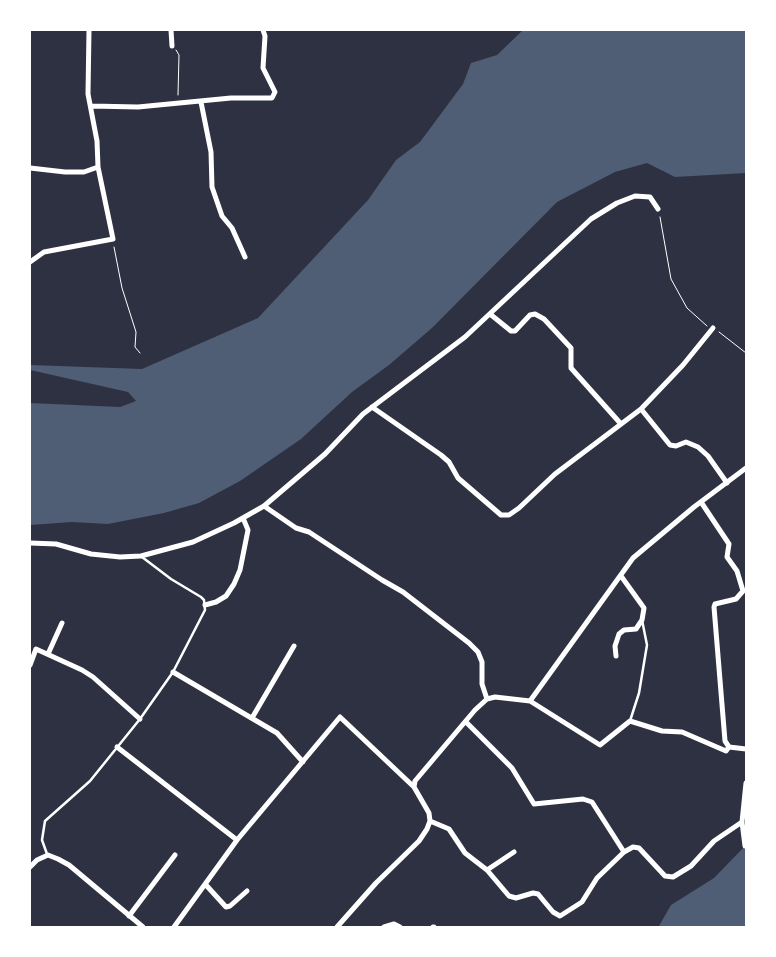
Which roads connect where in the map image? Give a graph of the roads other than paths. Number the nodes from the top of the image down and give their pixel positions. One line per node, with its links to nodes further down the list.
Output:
1 (89, 30): 6 (street)
2 (170, 30): 4 (street)
3 (263, 30): 5 (street)
4 (172, 46)
5 (201, 102): 6 (street); 10 (street)
6 (91, 106): 7 (street)
7 (98, 167): 8 (street); 11 (street)
8 (30, 168)
9 (658, 209): 12 (street)
10 (245, 257)
11 (30, 262)
12 (490, 314): 14 (street); 16 (street)
13 (713, 328): 15 (street)
14 (372, 408): 16 (street); 20 (street)
15 (641, 410): 16 (street); 18 (street)
16 (621, 424)
17 (746, 468): 18 (street)
18 (726, 483): 19 (street)
19 (701, 502): 24 (street); 40 (street)
20 (264, 506): 21 (street); 33 (street)
21 (243, 518): 23 (street); 25 (street)
22 (30, 543): 23 (street)
23 (141, 556): 25 (lane)
24 (621, 576): 26 (street); 34 (street)
25 (205, 605): 32 (lane)
26 (642, 620): 30 (street); 37 (lane)
27 (62, 623): 29 (street)
28 (294, 646): 35 (street)
29 (48, 654): 31 (street); 36 (street)
30 (616, 656)
31 (30, 664)
32 (173, 672): 35 (street); 36 (lane)
33 (487, 698): 34 (street); 38 (street)
34 (530, 701): 37 (street)
35 (252, 718): 42 (street)
36 (140, 719): 39 (lane)
37 (630, 721): 40 (street)
38 (466, 722): 44 (street); 50 (street)
39 (117, 747): 47 (street); 52 (lane)
40 (729, 747): 41 (street)
41 (746, 748)
42 (303, 762): 44 (street); 47 (street)
43 (746, 783): 46 (street)
44 (414, 787): 45 (street)
45 (430, 821): 54 (street); 60 (street)
46 (742, 822): 48 (street); 50 (street)
47 (237, 840): 55 (street)
48 (745, 846)
49 (514, 852): 54 (street)
50 (624, 852): 54 (street)
51 (175, 855): 57 (street)
52 (48, 856): 53 (street); 57 (street)
53 (30, 867)
54 (487, 870)
55 (206, 885): 56 (street); 59 (street)
56 (247, 891)
57 (129, 916): 58 (street)
58 (143, 927)
59 (174, 927)
60 (337, 927)
61 (384, 927): 62 (street)
62 (400, 927)

